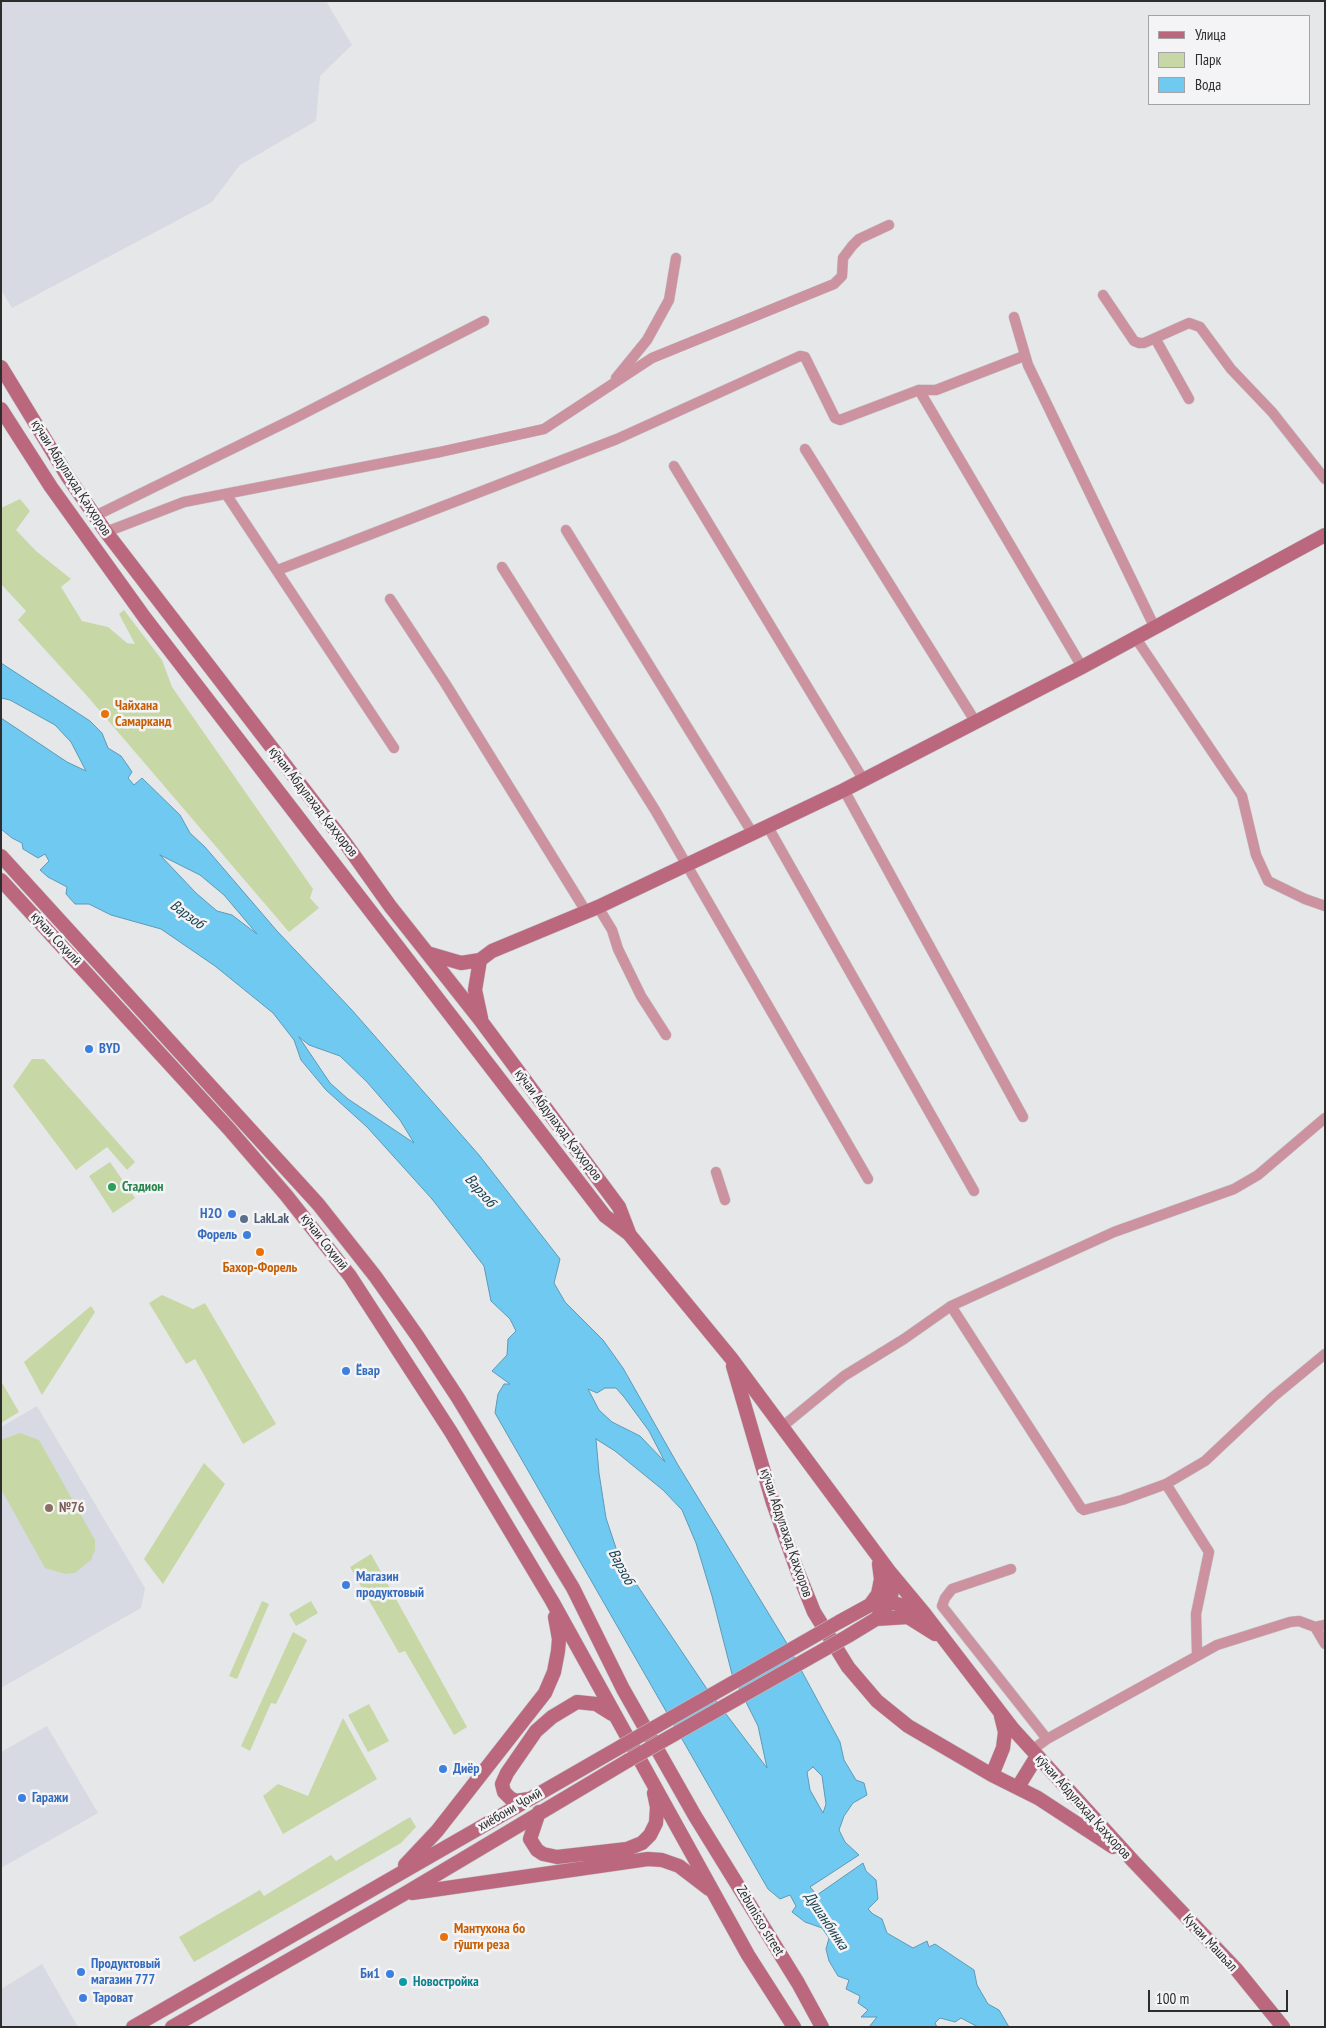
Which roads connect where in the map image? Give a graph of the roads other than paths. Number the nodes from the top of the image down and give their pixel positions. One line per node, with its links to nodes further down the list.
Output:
1 (889, 225): 9 (street)
2 (676, 258): 9 (street)
3 (1103, 295): 6 (street)
4 (1014, 317): 7 (street)
5 (484, 321): 17 (street)
6 (1155, 338): 11 (street); 15 (street)
7 (1024, 356): 10 (street); 24 (street)
8 (1, 367): 17 (main road, кӯчаи Абдулаҳад Қаҳҳоров)
9 (609, 386): 16 (street)
10 (919, 390): 22 (street); 26 (street)
11 (1189, 399)
12 (1, 408): 48 (main road, кӯчаи Абдулаҳад Қаҳҳоров)
13 (805, 449): 27 (street)
14 (674, 466): 29 (street)
15 (1325, 479)
16 (226, 494): 19 (street); 22 (street)
17 (95, 516): 19 (main road, кӯчаи Абдулаҳад Қаҳҳоров)
18 (566, 530): 32 (street)
19 (106, 532): 38 (main road, кӯчаи Абдулаҳад Қаҳҳоров)
20 (1325, 536): 24 (main road)
21 (502, 567): 34 (street)
22 (278, 570): 28 (street)
23 (390, 599): 37 (street)
24 (1154, 626): 25 (main road)
25 (1136, 637): 26 (main road); 36 (street)
26 (1082, 667): 27 (main road)
27 (975, 721): 29 (main road)
28 (394, 748)
29 (863, 779): 30 (main road)
30 (844, 790): 31 (main road); 42 (street)
31 (768, 827): 32 (main road); 46 (street)
32 (753, 834): 34 (main road)
33 (1, 856): 52 (main road, Zebunisso street)
34 (686, 865): 37 (main road); 45 (street)
35 (1, 880): 54 (main road, кӯчаи Соҳилӣ)
36 (1325, 906)
37 (592, 910): 39 (main road); 41 (street)
38 (427, 953): 39 (main road); 40 (main road, кӯчаи Абдулаҳад Қаҳҳоров)
39 (480, 960): 40 (main road)
40 (481, 1021): 48 (main road, кӯчаи Абдулаҳад Қаҳҳоров)
41 (666, 1035)
42 (1023, 1117)
43 (1325, 1118): 49 (street)
44 (716, 1172): 47 (street)
45 (868, 1179)
46 (974, 1191)
47 (725, 1200)
48 (629, 1234): 51 (main road, кӯчаи Абдулаҳад Қаҳҳоров)
49 (951, 1306): 53 (street); 55 (street)
50 (1325, 1354): 55 (street)
51 (731, 1358): 53 (main road, кӯчаи Абдулаҳад Қаҳҳоров); 72 (main road, кӯчаи Абдулаҳад Қаҳҳоров)
52 (472, 1419): 54 (main road); 81 (main road, Zebunisso street)
53 (783, 1426): 56 (main road, кӯчаи Абдулаҳад Қаҳҳоров)
54 (451, 1432): 59 (main road, кӯчаи Соҳилӣ)
55 (1166, 1484): 67 (street)
56 (867, 1542): 58 (main road, кӯчаи Абдулаҳад Қаҳҳоров); 61 (main road)
57 (1011, 1569): 70 (street)
58 (889, 1571): 60 (main road); 62 (main road, кӯчаи Абдулаҳад Қаҳҳоров)
59 (552, 1601): 69 (main road, кӯчаи Соҳилӣ); 78 (main road)
60 (890, 1602): 61 (main road, хиёбони Ҷомӣ); 62 (main road, хиёбони Ҷомӣ); 63 (main road, хиёбони Ҷомӣ)
61 (870, 1605): 75 (main road, хиёбони Ҷомӣ, bridge)
62 (924, 1613): 66 (main road, кӯчаи Абдулаҳад Қаҳҳоров)
63 (876, 1619): 66 (main road); 76 (main road, хиёбони Ҷомӣ, bridge)
64 (1320, 1626): 65 (street); 67 (street)
65 (1325, 1644)
66 (948, 1645): 68 (main road, кӯчаи Абдулаҳад Қаҳҳоров)
67 (1197, 1654): 70 (street)
68 (1001, 1712): 71 (main road, кӯчаи Абдулаҳад Қаҳҳоров); 72 (main road)
69 (613, 1714): 73 (main road, кӯчаи Соҳилӣ); 75 (main road)
70 (1047, 1739): 71 (street)
71 (1034, 1753): 74 (main road); 77 (main road, кӯчаи Абдулаҳад Қаҳҳоров)
72 (992, 1775): 74 (main road, кӯчаи Абдулаҳад Қаҳҳоров)
73 (651, 1781): 76 (main road); 80 (main road, кӯчаи Соҳилӣ)
74 (1018, 1787): 77 (main road, кӯчаи Абдулаҳад Қаҳҳоров)
75 (530, 1799): 78 (main road, хиёбони Ҷомӣ)
76 (539, 1812): 79 (main road, хиёбони Ҷомӣ)
77 (1134, 1862): 87 (main road, Кучаи Машъал)
78 (394, 1877): 83 (main road, хиёбони Ҷомӣ)
79 (404, 1894): 80 (main road); 84 (main road, хиёбони Ҷомӣ)
80 (718, 1897): 82 (main road, кӯчаи Соҳилӣ)
81 (798, 1984): 82 (main road); 86 (main road, Zebunisso street)
82 (774, 1994): 85 (main road, кӯчаи Соҳилӣ)
83 (134, 2027)
84 (172, 2027)
85 (794, 2027)
86 (822, 2027)
87 (1283, 2027)

